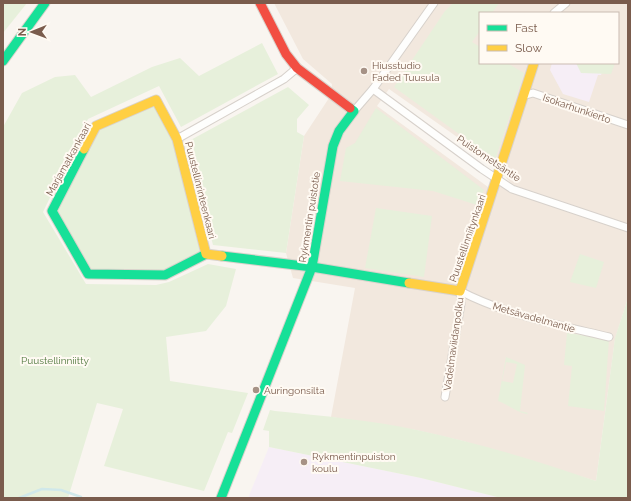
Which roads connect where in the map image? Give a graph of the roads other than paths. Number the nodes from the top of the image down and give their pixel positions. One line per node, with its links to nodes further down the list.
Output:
1 (45, 3): 6 (street)
2 (260, 3): 8 (street)
3 (434, 3): 9 (street, Rykmentin puistotie)
4 (566, 3): 5 (street)
5 (555, 12)
6 (3, 61)
7 (534, 64): 10 (street, Puustellinniitynkaari)
8 (297, 68): 11 (street); 13 (street, Puustellinrinteenkaari)
9 (373, 89): 11 (street, Rykmentin puistotie); 14 (street, Puistometsäntie)
10 (526, 95): 12 (street, Isokarhunkierto); 14 (street, Puustellinniitynkaari)
11 (354, 111): 17 (street, Rykmentin puistotie)
12 (628, 126)
13 (177, 139): 16 (street, Puustellinrinteenkaari); 16 (street, Marjamatkankaari)
14 (497, 180): 15 (street, Puistometsäntie); 18 (street, Puustellinniitynkaari)
15 (628, 228)
16 (206, 254): 17 (street, Puustellinrinteenkaari)
17 (312, 267): 18 (street, Puustellinniitynkaari); 21 (street, Rykmentin puistotie)
18 (460, 291): 19 (street, Metsävadelmantie); 20 (street, Vadelmaviidanpolku)
19 (609, 337)
20 (445, 397)
21 (221, 498)

